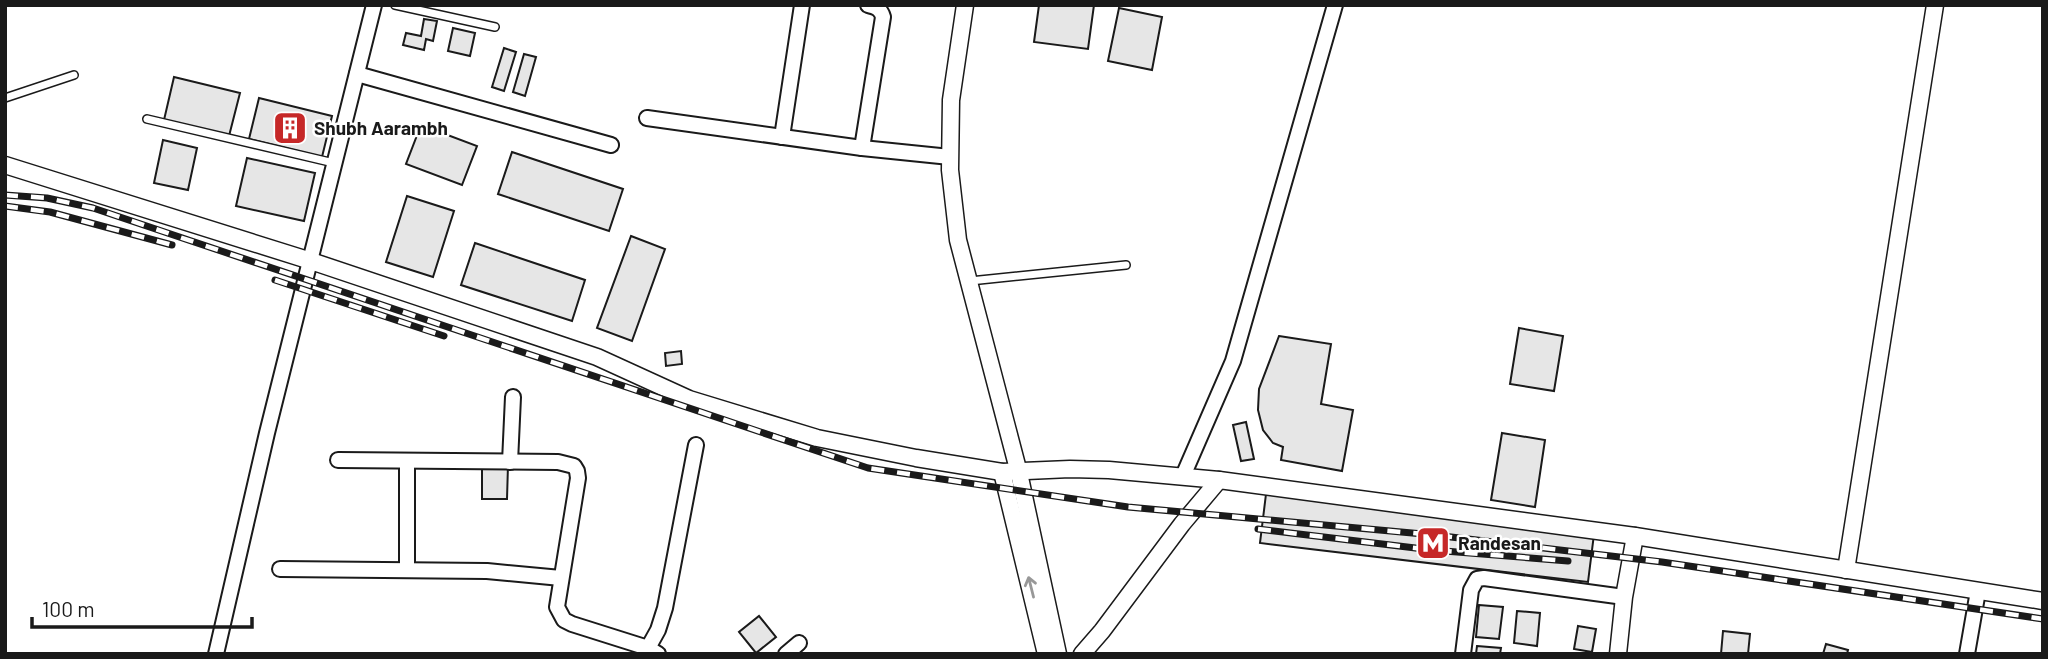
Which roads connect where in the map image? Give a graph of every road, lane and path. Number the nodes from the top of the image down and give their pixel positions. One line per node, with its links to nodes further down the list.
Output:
1 (374, 5): 9 (street)
2 (396, 5): 8 (lane)
3 (802, 5): 14 (street)
4 (868, 5): 16 (street)
5 (965, 5): 17 (street)
6 (1335, 5): 30 (street)
7 (1934, 5): 35 (street)
8 (495, 27)
9 (357, 74): 15 (street); 18 (street)
10 (74, 75): 11 (lane)
11 (5, 98)
12 (647, 118): 14 (street)
13 (147, 119): 18 (lane)
14 (782, 136): 16 (street)
15 (611, 145)
16 (862, 148): 17 (street)
17 (950, 157): 22 (street)
18 (335, 163): 20 (street)
19 (5, 164): 20 (street)
20 (311, 261): 28 (street); 42 (street)
21 (1126, 265): 22 (lane)
22 (969, 281): 29 (street)
23 (513, 397): 27 (street)
24 (696, 445): 41 (street)
25 (338, 460): 26 (street)
26 (407, 461): 27 (street); 34 (street)
27 (510, 462): 36 (street)
28 (1002, 472): 29 (street); 44 (street, one-way to 28)
29 (1020, 473): 30 (street); 45 (street)
30 (1183, 477): 31 (street)
31 (1219, 480): 32 (street); 46 (street)
32 (1634, 536): 35 (street); 38 (street)
33 (280, 569): 34 (street)
34 (407, 570): 36 (street)
35 (1846, 570): 37 (street)
36 (561, 578): 41 (street)
37 (1978, 592): 39 (street); 49 (street)
38 (1624, 597): 47 (street); 48 (street)
39 (2043, 601)
40 (799, 643): 43 (street)
41 (653, 651)
42 (216, 654)
43 (786, 654)
44 (1046, 654)
45 (1058, 654)
46 (1082, 654)
47 (1464, 654)
48 (1618, 654)
49 (1967, 654)

